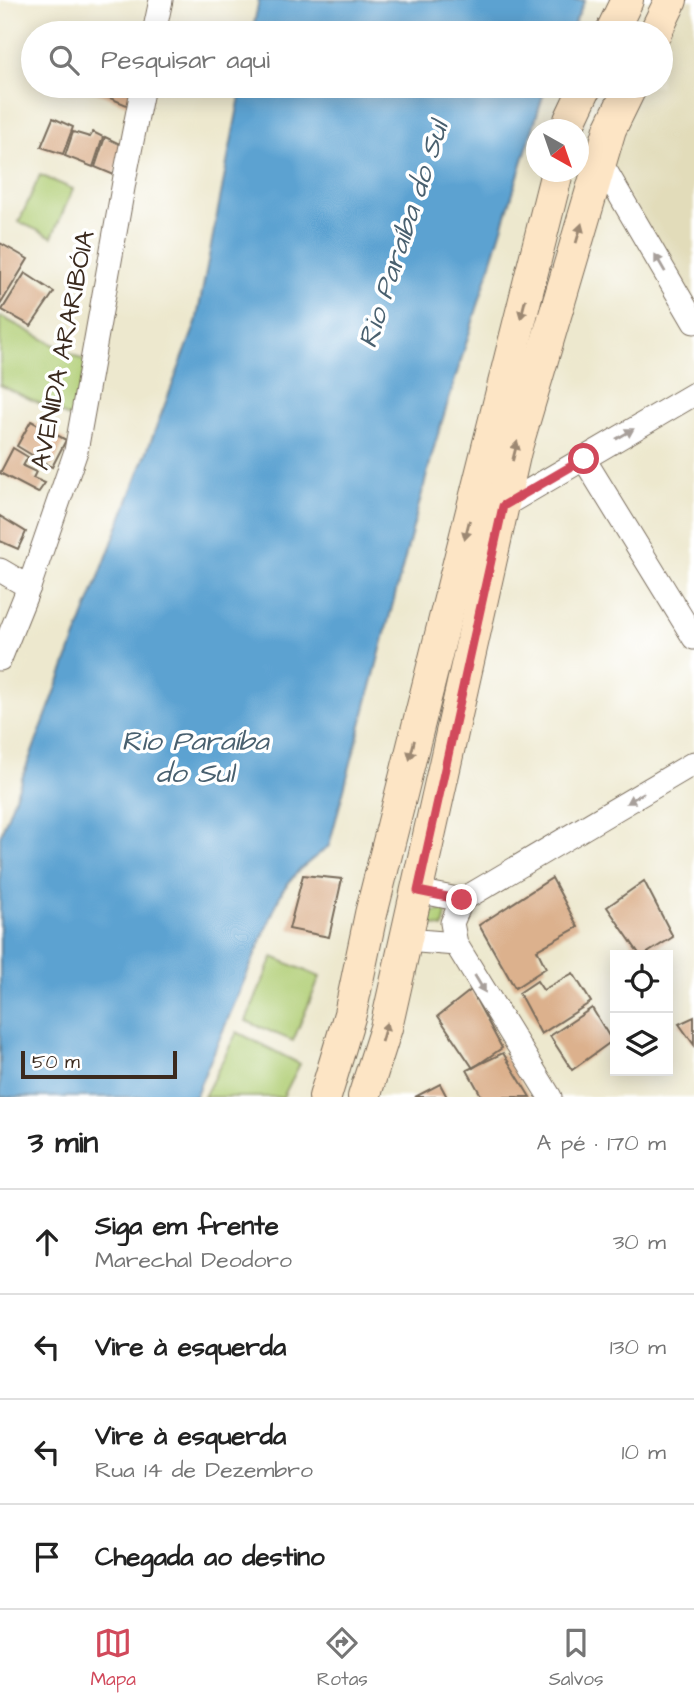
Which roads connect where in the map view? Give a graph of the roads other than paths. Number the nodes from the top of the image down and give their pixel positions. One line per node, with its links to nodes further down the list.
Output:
1 (161, 0): 4 (street)
2 (627, 0): 5 (main road)
3 (671, 0): 6 (main road)
4 (157, 21)
5 (617, 21)
6 (661, 21)
7 (141, 98): 18 (street, AVENIDA ARARIBÓIA)
8 (580, 98): 10 (main road)
9 (625, 98): 11 (main road)
10 (570, 119)
11 (600, 161): 13 (street, one-way to 11); 16 (main road, one-way to 11)
12 (554, 182): 24 (main road, one-way to 24)
13 (694, 322)
14 (694, 394): 15 (street, one-way to 14)
15 (584, 459): 16 (street); 19 (street)
16 (503, 506): 22 (main road)
17 (0, 570): 18 (street)
18 (29, 587): 20 (street, AVENIDA ARARIBÓIA)
19 (694, 638)
20 (0, 659)
21 (694, 763): 23 (street, one-way to 23)
22 (418, 891): 23 (street); 24 (main road); 25 (main road)
23 (462, 900): 26 (street)
24 (372, 910): 25 (main road); 27 (main road)
25 (406, 940): 26 (street); 28 (main road, one-way to 25)
26 (456, 944): 29 (street, one-way to 29)
27 (325, 1097)
28 (364, 1097)
29 (550, 1097)

